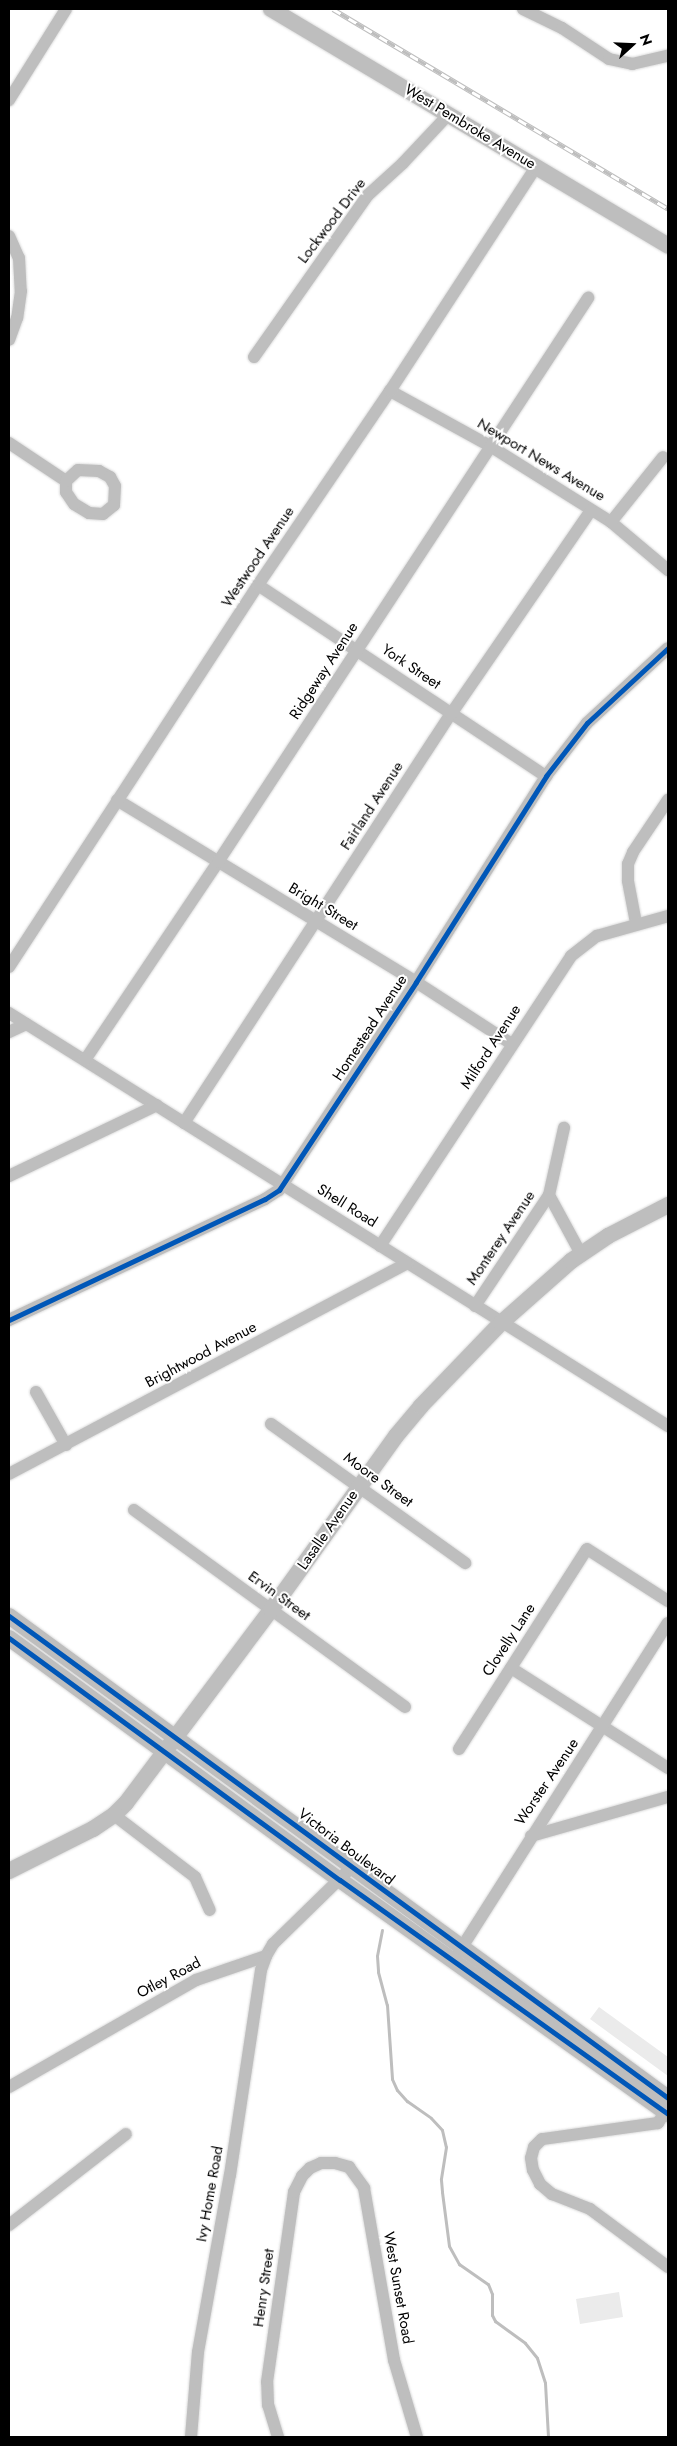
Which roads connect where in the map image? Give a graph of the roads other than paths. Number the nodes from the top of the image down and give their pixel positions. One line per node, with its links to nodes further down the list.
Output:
1 (66, 9): 5 (street)
2 (271, 9): 6 (main road, West Pembroke Avenue)
3 (523, 9): 4 (street)
4 (668, 56)
5 (9, 100)
6 (448, 114): 7 (main road, West Pembroke Avenue); 12 (street, Lockwood Drive)
7 (536, 167): 9 (main road, West Pembroke Avenue); 13 (street, Westwood Avenue)
8 (9, 236): 11 (street)
9 (668, 246)
10 (588, 298): 15 (street, Ridgeway Avenue)
11 (9, 340)
12 (254, 357)
13 (390, 391): 15 (street, Newport News Avenue); 21 (street, Westwood Avenue)
14 (9, 443): 17 (street)
15 (490, 446): 18 (street, Newport News Avenue); 23 (street, Ridgeway Avenue)
16 (663, 457): 19 (street)
17 (66, 481)
18 (591, 510): 19 (street, Newport News Avenue); 24 (street, Fairland Avenue)
19 (611, 522): 20 (street, Newport News Avenue)
20 (668, 570)
21 (258, 585): 23 (street, York Street); 26 (street, Westwood Avenue)
22 (668, 648): 25 (street, Homestead Avenue)
23 (356, 651): 24 (street, York Street); 28 (street, Ridgeway Avenue)
24 (451, 714): 25 (street, York Street); 30 (street, Fairland Avenue)
25 (546, 776): 33 (street, Homestead Avenue)
26 (117, 800): 28 (street, Bright Street); 32 (street, Westwood Avenue)
27 (668, 800): 31 (street)
28 (218, 862): 30 (street, Bright Street); 38 (street, Ridgeway Avenue)
29 (668, 916): 31 (street, Milford Avenue)
30 (316, 922): 33 (street, Bright Street); 40 (street, Fairland Avenue)
31 (636, 923): 37 (street, Milford Avenue)
32 (9, 967)
33 (416, 982): 37 (street, Bright Street); 43 (street, Homestead Avenue)
34 (9, 1013): 35 (street, Shell Road)
35 (26, 1024): 36 (street); 38 (street, Shell Road)
36 (9, 1032)
37 (512, 1044): 46 (street, Milford Avenue)
38 (85, 1060): 39 (street, Shell Road)
39 (157, 1105): 40 (street, Shell Road); 42 (street)
40 (184, 1124): 43 (street, Shell Road)
41 (564, 1128): 44 (street, Monterey Avenue)
42 (9, 1176)
43 (282, 1185): 46 (street, Shell Road); 50 (street, Homestead Avenue)
44 (549, 1195): 47 (street); 49 (street, Monterey Avenue)
45 (668, 1205): 47 (main road, Lasalle Avenue)
46 (380, 1246): 48 (street, Shell Road)
47 (581, 1254): 51 (main road, Lasalle Avenue)
48 (407, 1264): 49 (street, Shell Road); 55 (street, Brightwood Avenue)
49 (475, 1306): 51 (street, Shell Road)
50 (9, 1320)
51 (501, 1323): 54 (street, Shell Road); 57 (main road, Lasalle Avenue)
52 (36, 1392): 55 (street)
53 (271, 1424): 57 (street, Moore Street)
54 (668, 1426)
55 (66, 1445): 56 (street, Brightwood Avenue)
56 (9, 1474)
57 (358, 1487): 59 (street, Moore Street); 61 (main road, Lasalle Avenue)
58 (134, 1510): 61 (street, Ervin Street)
59 (465, 1563)
60 (668, 1601): 65 (street, Clovelly Lane)
61 (271, 1610): 66 (street, Ervin Street); 68 (main road, Lasalle Avenue)
62 (9, 1616): 68 (main road, Victoria Boulevard)
63 (668, 1623): 67 (street, Worster Avenue)
64 (9, 1638): 70 (main road, Victoria Boulevard)
65 (510, 1668): 67 (street); 69 (street, Clovelly Lane)
66 (405, 1707)
67 (604, 1727): 71 (street); 74 (street, Worster Avenue)
68 (174, 1736): 70 (main road, Lasalle Avenue); 75 (main road, Victoria Boulevard)
69 (459, 1749)
70 (164, 1750): 73 (main road, Lasalle Avenue); 77 (main road, Victoria Boulevard)
71 (668, 1768)
72 (668, 1797): 74 (street)
73 (114, 1815): 76 (main road, Lasalle Avenue); 78 (street)
74 (531, 1836): 79 (street, Worster Avenue)
75 (353, 1866): 77 (street); 79 (main road, Victoria Boulevard)
76 (9, 1872)
77 (340, 1880): 79 (main road, Victoria Boulevard); 80 (street)
78 (210, 1910)
79 (457, 1954): 82 (main road, Victoria Boulevard)
80 (266, 1956): 81 (street, Otley Road); 87 (street, Ivy Home Road)
81 (9, 2087)
82 (667, 2108): 86 (street)
83 (126, 2134): 85 (street)
84 (329, 2163): 88 (street, Henry Street); 89 (street, West Sunset Road)
85 (9, 2226)
86 (668, 2267)
87 (191, 2437)
88 (278, 2437)
89 (417, 2437)

